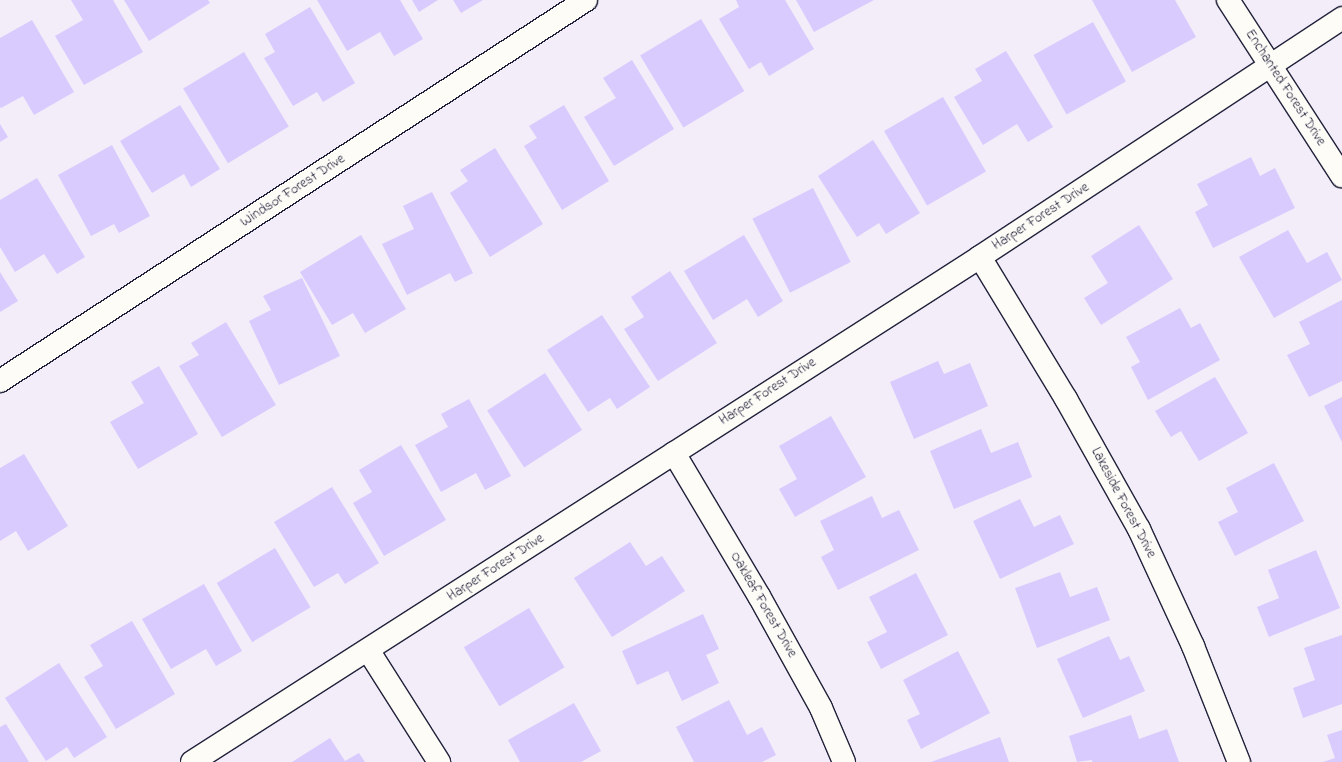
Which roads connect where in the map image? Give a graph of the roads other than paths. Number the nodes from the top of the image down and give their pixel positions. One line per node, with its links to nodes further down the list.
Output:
1 (586, 0): 7 (street, Windsor Forest Drive)
2 (1228, 0): 4 (street, Enchanted Forest Drive)
3 (1342, 18): 4 (street, Harper Forest Drive)
4 (1270, 66): 5 (street, Enchanted Forest Drive); 6 (street, Harper Forest Drive)
5 (1342, 176)
6 (980, 257): 8 (street, Harper Forest Drive); 13 (street, Lakeside Forest Drive)
7 (0, 381)
8 (674, 453): 9 (street, Harper Forest Drive); 12 (street, Oakleaf Forest Drive)
9 (368, 650): 10 (street, Harper Forest Drive); 11 (street)
10 (192, 762)
11 (439, 762)
12 (844, 762)
13 (1239, 762)

